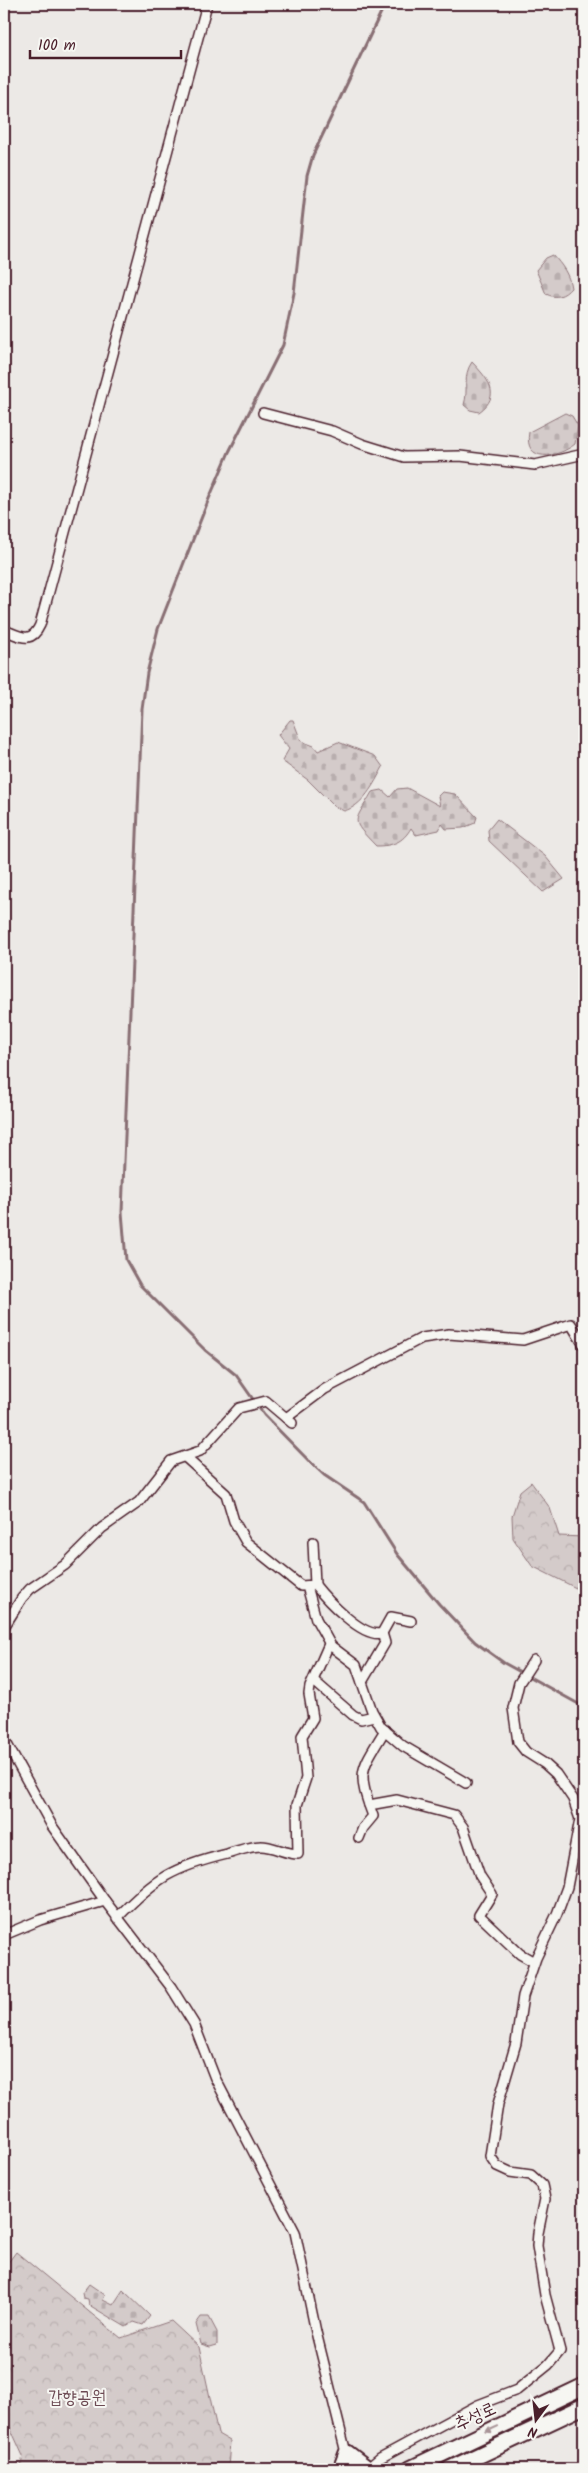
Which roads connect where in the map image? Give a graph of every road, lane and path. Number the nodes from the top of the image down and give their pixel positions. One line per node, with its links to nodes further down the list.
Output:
1 (207, 4): 4 (street)
2 (263, 413): 3 (street)
3 (584, 454)
4 (4, 630)
5 (584, 1345): 6 (street)
6 (185, 1457): 8 (street); 10 (street)
7 (313, 1542): 8 (street)
8 (311, 1585): 11 (street); 12 (street)
9 (411, 1621): 11 (street)
10 (4, 1627)
11 (382, 1633): 15 (street)
12 (330, 1644): 14 (street); 15 (street)
13 (532, 1663): 25 (street)
14 (314, 1681): 16 (street); 23 (street)
15 (362, 1682): 16 (street)
16 (374, 1716): 17 (street)
17 (385, 1730): 19 (street); 20 (street)
18 (4, 1739): 22 (street)
19 (466, 1783)
20 (369, 1805): 21 (street); 25 (street)
21 (359, 1838)
22 (105, 1901): 23 (street); 24 (street)
23 (117, 1918): 28 (street)
24 (4, 1935)
25 (534, 1962): 31 (street)
26 (584, 2386): 32 (main road, 추성로, one-way to 32)
27 (584, 2406): 33 (main road)
28 (347, 2453): 29 (main road); 30 (street); 31 (main road)
29 (341, 2469)
30 (350, 2469)
31 (367, 2469)
32 (410, 2469)
33 (450, 2469)

